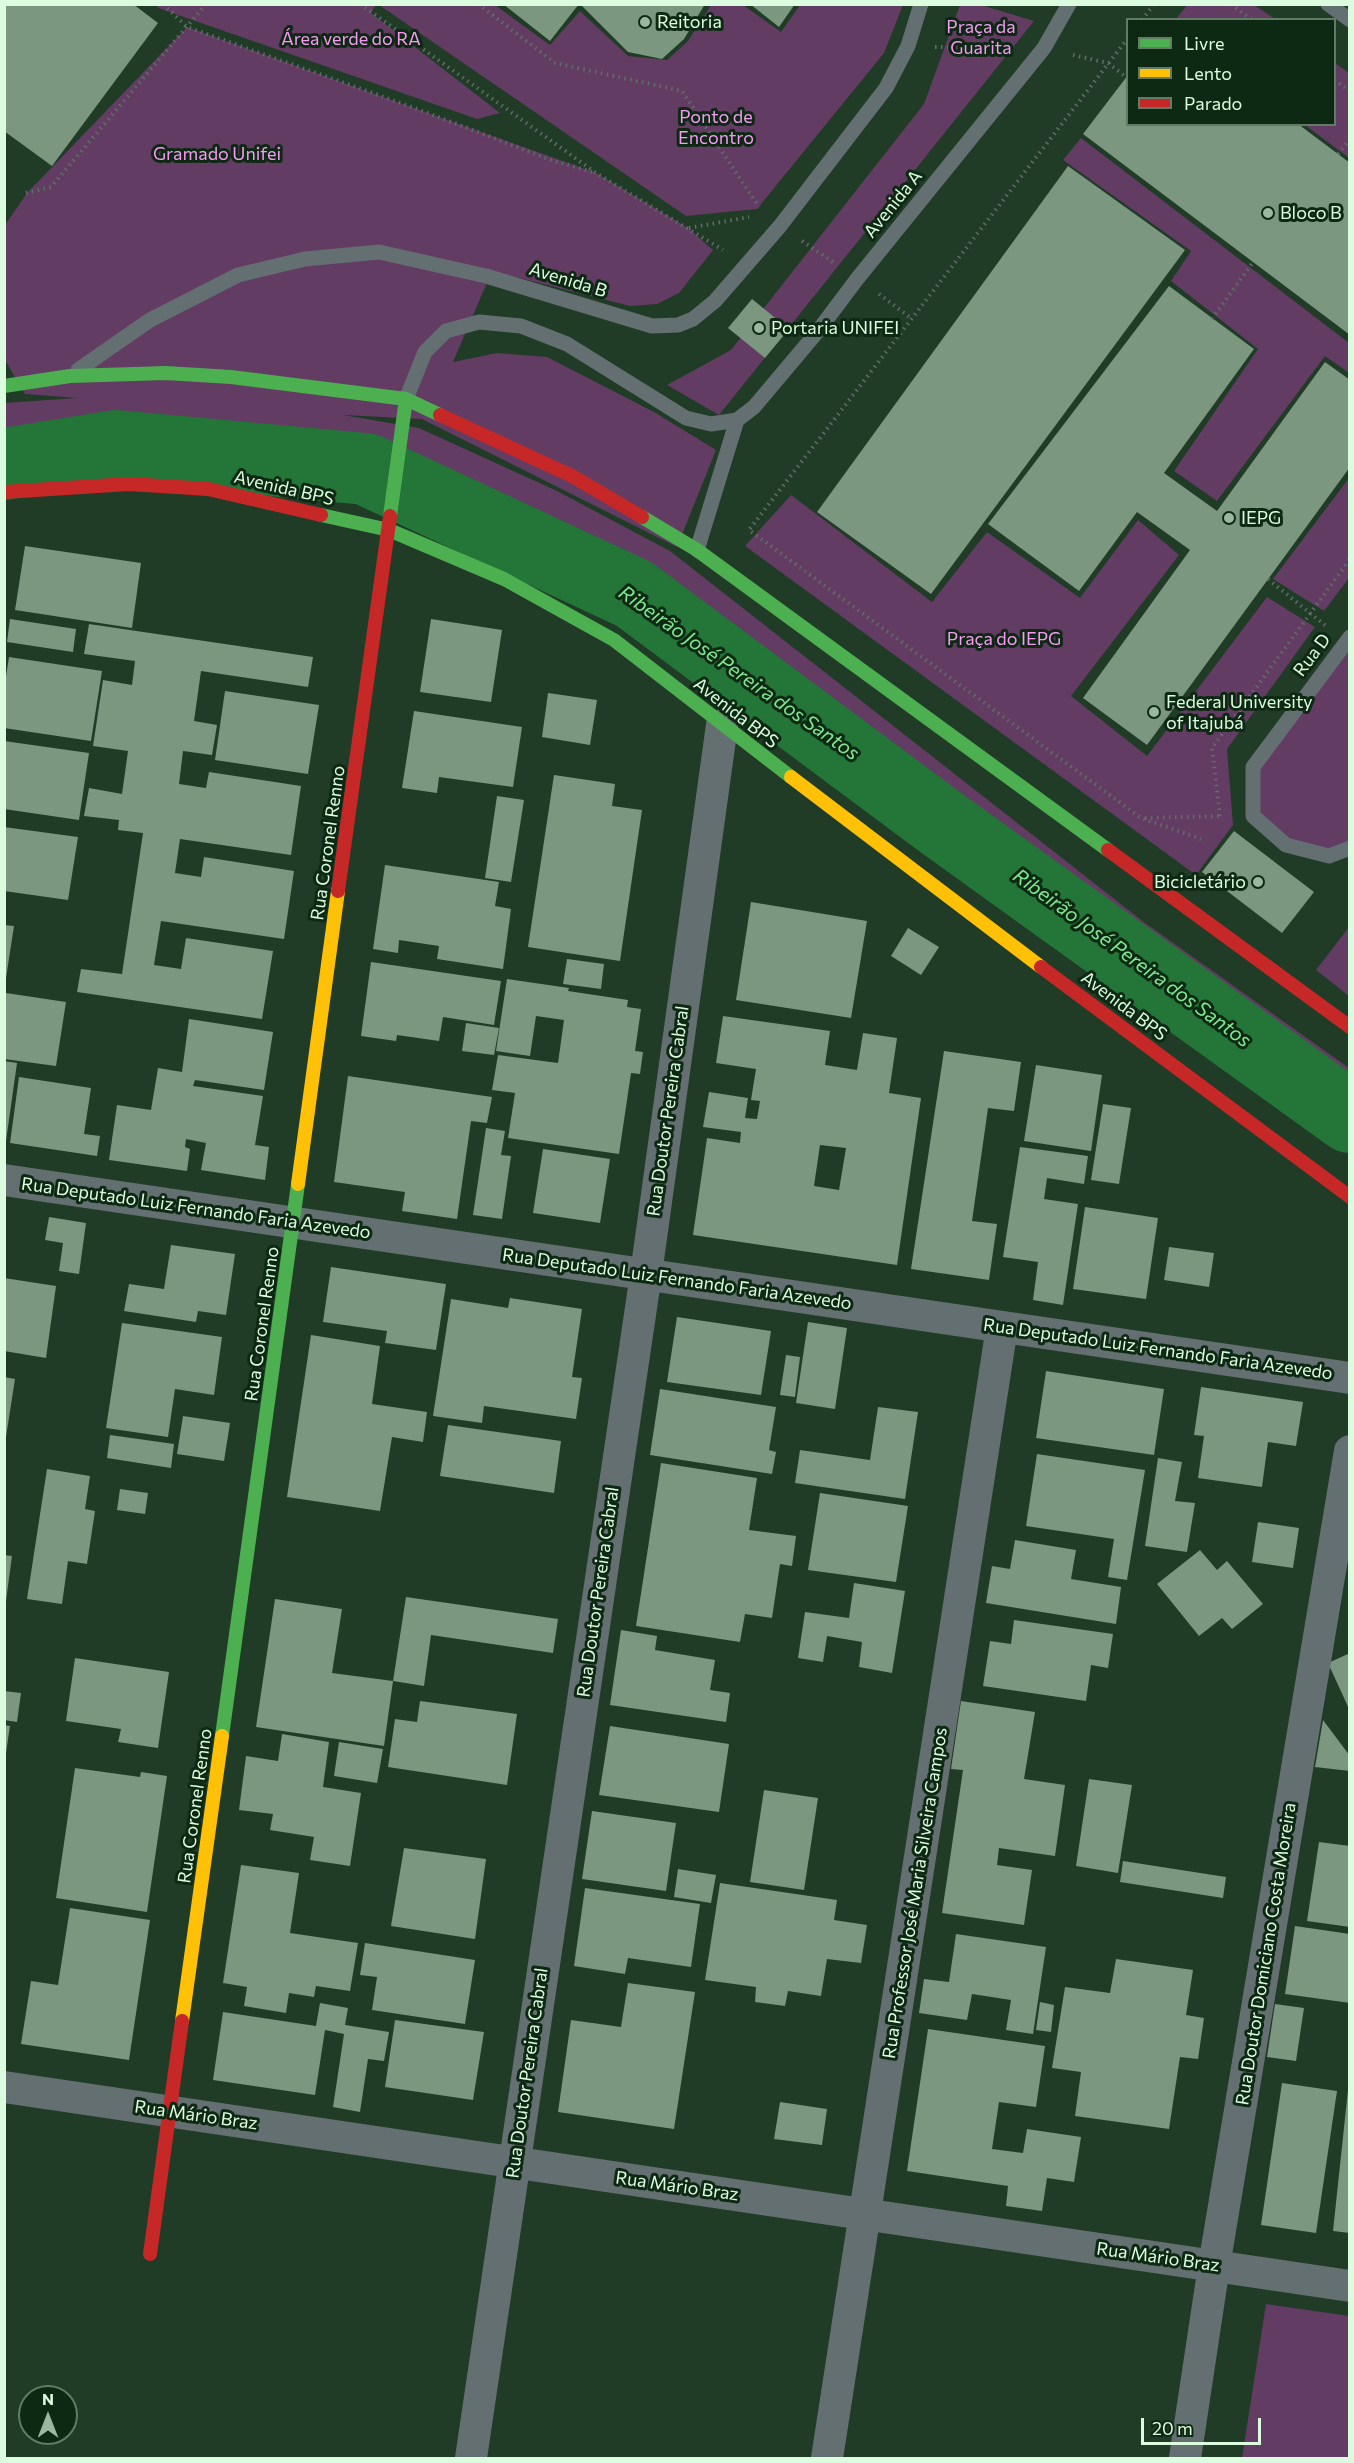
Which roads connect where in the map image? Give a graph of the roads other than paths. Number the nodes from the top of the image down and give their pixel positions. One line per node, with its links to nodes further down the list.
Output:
1 (921, 4): 5 (lane, Avenida B)
2 (1069, 4): 8 (lane, Avenida A)
3 (1328, 4): 4 (lane)
4 (1350, 20)
5 (70, 376): 6 (main road); 7 (main road)
6 (4, 386)
7 (405, 405): 8 (lane); 10 (main road, Rua Coronel Renno); 11 (main road)
8 (737, 420): 11 (lane)
9 (4, 492): 10 (main road, Avenida BPS)
10 (389, 530): 13 (main road, Avenida BPS); 18 (main road, Rua Coronel Renno)
11 (697, 550): 15 (main road)
12 (1348, 640): 14 (lane, Rua D)
13 (722, 725): 17 (main road, Avenida BPS); 19 (street, Rua Doutor Pereira Cabral)
14 (1350, 848)
15 (1350, 1027)
16 (4, 1180): 18 (street, Rua Deputado Luiz Fernando Faria Azevedo)
17 (1350, 1197)
18 (294, 1223): 19 (street, Rua Deputado Luiz Fernando Faria Azevedo); 24 (main road, Rua Coronel Renno)
19 (646, 1274): 20 (street, Rua Deputado Luiz Fernando Faria Azevedo); 25 (street, Rua Doutor Pereira Cabral)
20 (1002, 1327): 21 (street, Rua Deputado Luiz Fernando Faria Azevedo); 26 (street, Rua Professor José Maria Silveira Campos)
21 (1350, 1378)
22 (1350, 1451): 28 (street, Rua Doutor Domiciano Costa Moreira)
23 (4, 2087): 24 (street, Rua Mário Braz)
24 (171, 2112): 25 (street, Rua Mário Braz); 27 (main road, Rua Coronel Renno)
25 (513, 2162): 26 (street, Rua Mário Braz); 30 (street, Rua Doutor Pereira Cabral)
26 (865, 2214): 28 (street, Rua Mário Braz); 31 (street, Rua Professor José Maria Silveira Campos)
27 (150, 2254)
28 (1214, 2266): 29 (street, Rua Mário Braz); 32 (street, Rua Doutor Domiciano Costa Moreira)
29 (1350, 2286)
30 (471, 2458)
31 (827, 2458)
32 (1185, 2458)

